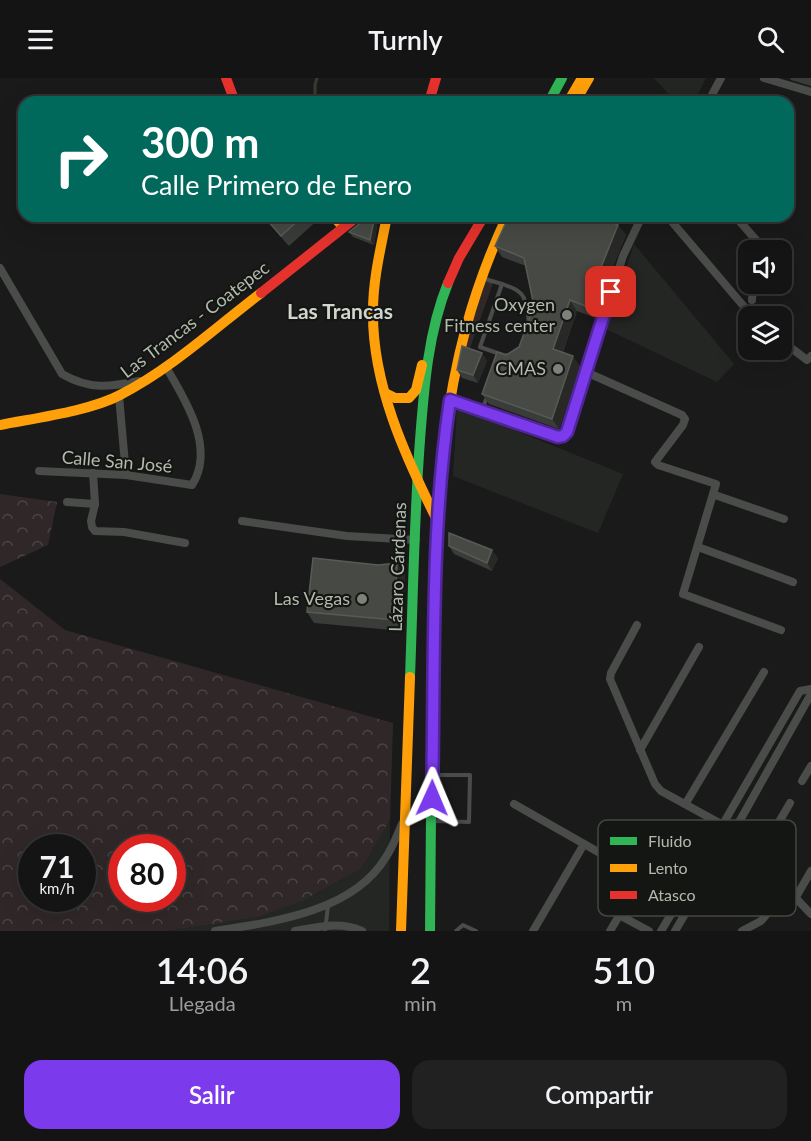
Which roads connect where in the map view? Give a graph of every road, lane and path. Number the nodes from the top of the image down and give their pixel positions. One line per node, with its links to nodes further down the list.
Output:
1 (226, 78): 10 (main road)
2 (436, 78): 11 (main road)
3 (556, 78): 12 (main road)
4 (562, 78): 13 (main road)
5 (582, 78): 14 (main road)
6 (589, 78): 15 (main road)
7 (721, 78): 16 (street)
8 (764, 78): 9 (street)
9 (811, 92)
10 (233, 96)
11 (431, 96)
12 (546, 96)
13 (552, 96)
14 (572, 96)
15 (578, 96)
16 (711, 96)
17 (338, 222): 25 (main road)
18 (350, 222): 25 (main road, Las Trancas - Coatepec)
19 (386, 222): 40 (main road)
20 (481, 222): 33 (main road, Lázaro Cárdenas)
21 (504, 222): 28 (main road, Lázaro Cárdenas)
22 (639, 222): 37 (street)
23 (671, 222): 32 (street)
24 (740, 222): 26 (street)
25 (343, 227): 36 (main road, Las Trancas - Coatepec)
26 (756, 240)
27 (0, 268): 38 (street)
28 (481, 277): 29 (lane); 42 (main road, Lázaro Cárdenas)
29 (502, 284): 29 (lane)
30 (752, 294): 31 (street)
31 (752, 300)
32 (743, 306)
33 (433, 338): 40 (main road); 48 (main road, Lázaro Cárdenas)
34 (792, 347): 35 (street)
35 (809, 358)
36 (166, 367): 38 (main road, Las Trancas - Coatepec); 47 (street, Calle San José)
37 (586, 372): 43 (street); 49 (street)
38 (146, 380): 41 (main road, Las Trancas - Coatepec)
39 (490, 388): 43 (lane)
40 (385, 393): 48 (main road)
41 (119, 396): 44 (main road, Las Trancas - Coatepec); 47 (street)
42 (450, 400): 43 (street); 53 (main road, Lázaro Cárdenas)
43 (482, 410)
44 (0, 425)
45 (39, 471): 46 (street, Calle San José)
46 (93, 474): 47 (street, Calle San José); 51 (street)
47 (126, 474)
48 (417, 482): 53 (main road); 55 (main road, Lázaro Cárdenas)
49 (715, 495): 52 (street); 57 (street)
50 (67, 502): 51 (street)
51 (95, 504): 56 (street)
52 (784, 519)
53 (437, 520): 66 (main road, Lázaro Cárdenas)
54 (242, 521): 55 (street)
55 (417, 540): 71 (main road, Lázaro Cárdenas)
56 (185, 543)
57 (698, 547): 58 (street); 60 (street)
58 (793, 582)
59 (637, 625): 64 (street)
60 (781, 630)
61 (699, 647): 64 (street)
62 (764, 672): 70 (street)
63 (811, 692): 73 (street); 74 (street)
64 (640, 750): 70 (street)
65 (811, 766): 67 (street)
66 (433, 775): 76 (main road, Lázaro Cárdenas); 76 (lane)
67 (802, 781)
68 (790, 802): 75 (street)
69 (514, 804): 77 (street)
70 (686, 804): 72 (street)
71 (405, 819): 81 (street); 93 (main road, Lázaro Cárdenas)
72 (716, 820)
73 (725, 820)
74 (740, 820)
75 (780, 820)
76 (432, 821): 94 (main road, Lázaro Cárdenas)
77 (584, 844): 78 (street); 97 (street)
78 (598, 852)
79 (811, 871): 80 (street)
80 (796, 897): 82 (street)
81 (328, 905): 88 (lane); 90 (street)
82 (811, 914)
83 (619, 916): 98 (street)
84 (622, 916): 99 (street)
85 (670, 916): 100 (street)
86 (685, 916): 89 (street)
87 (765, 916): 101 (street)
88 (325, 929): 91 (street); 92 (street)
89 (677, 930)
90 (215, 931)
91 (295, 931)
92 (362, 931)
93 (401, 931)
94 (430, 931)
95 (456, 931): 96 (lane)
96 (476, 931)
97 (533, 931)
98 (610, 931)
99 (649, 931)
100 (661, 931)
101 (742, 931)

